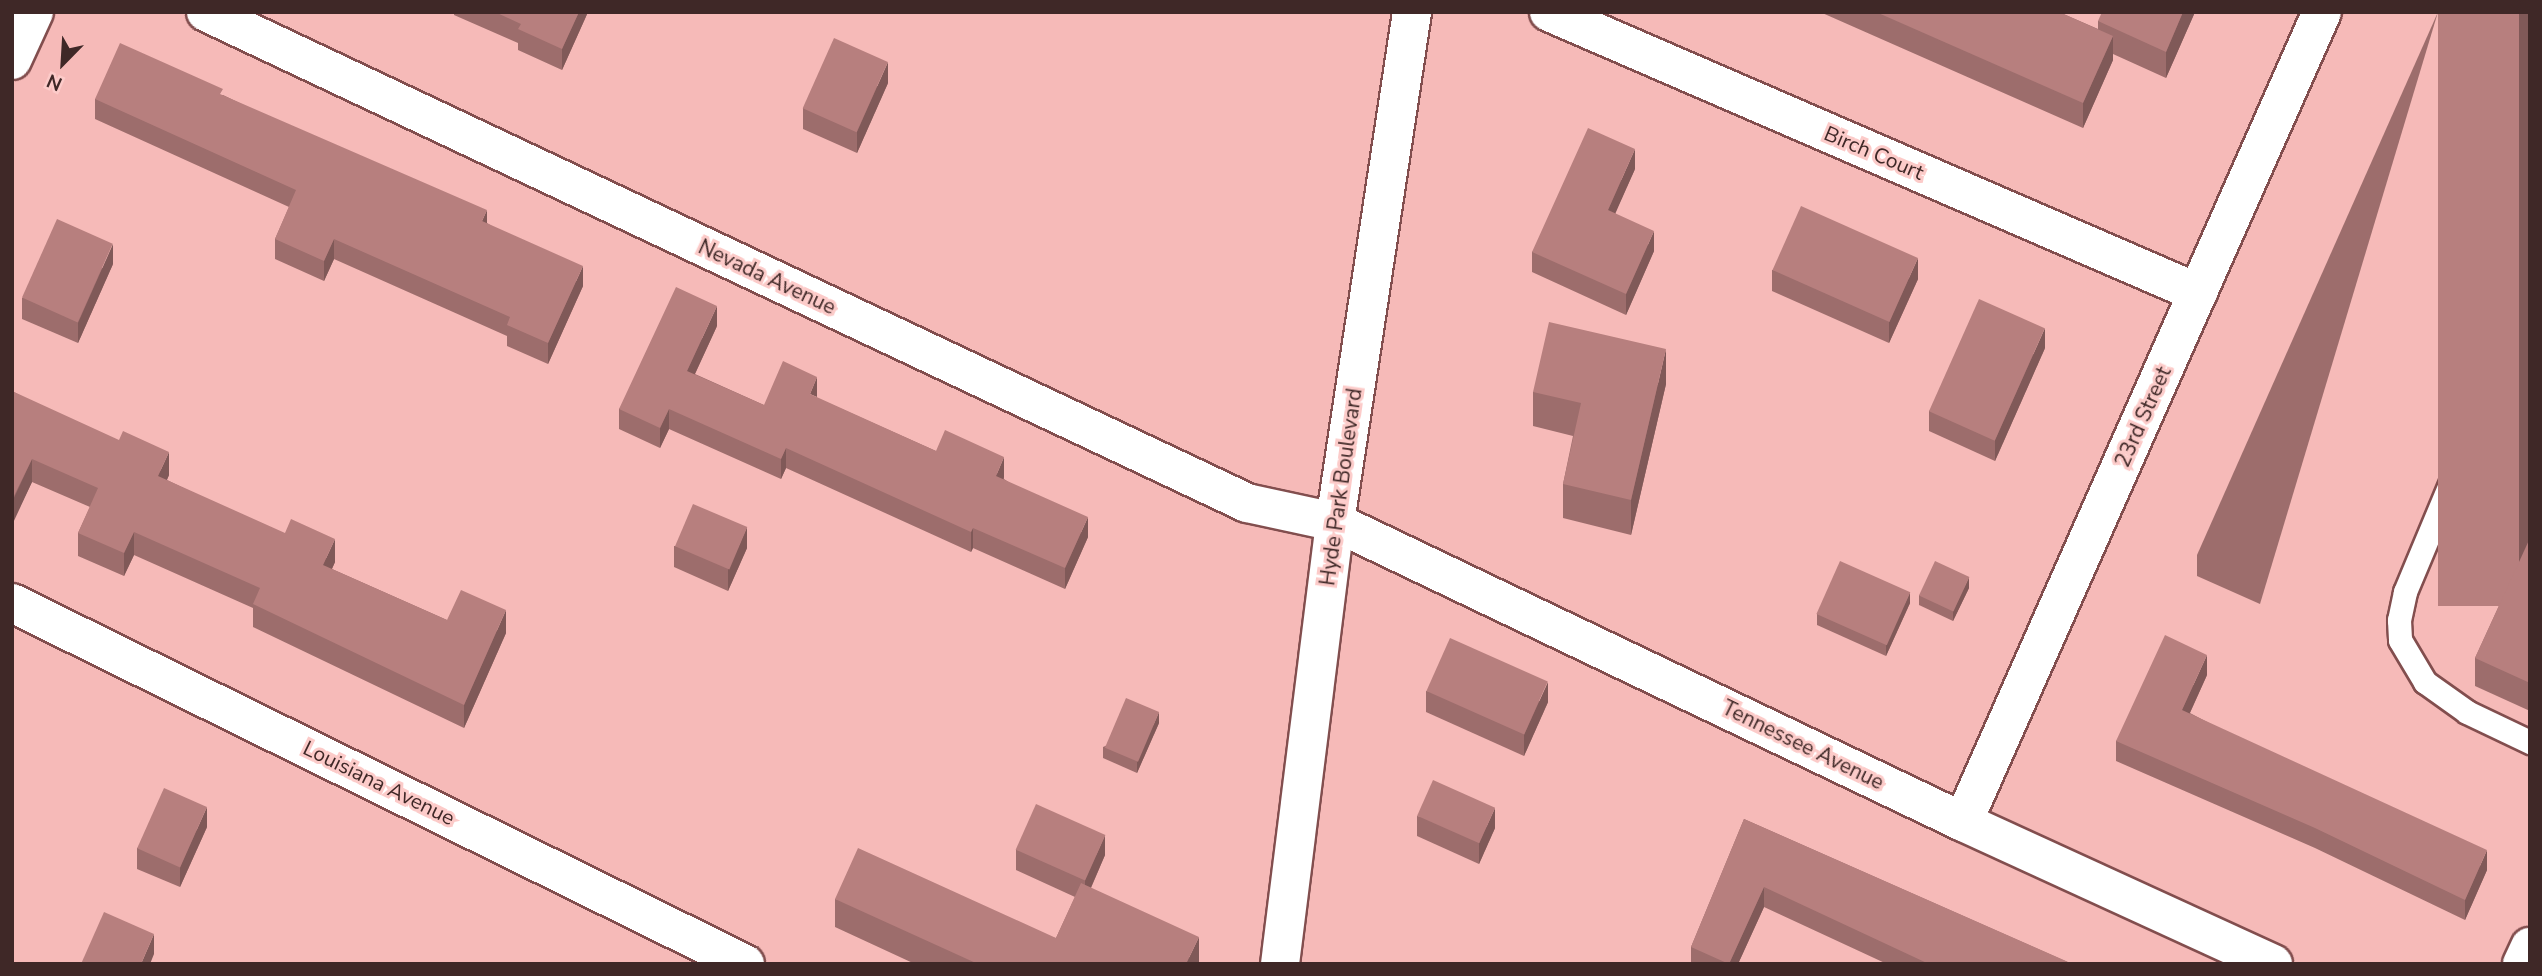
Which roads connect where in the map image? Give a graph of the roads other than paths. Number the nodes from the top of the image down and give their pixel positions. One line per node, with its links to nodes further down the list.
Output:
1 (34, 12): 6 (street)
2 (206, 12): 9 (street, Nevada Avenue)
3 (1412, 12): 9 (street, Hyde Park Boulevard)
4 (1549, 12): 7 (street, Birch Court)
5 (2322, 12): 7 (street, 23rd Street)
6 (12, 60)
7 (2198, 293): 12 (street, 23rd Street)
8 (2530, 323): 11 (lane)
9 (1335, 522): 12 (street, Tennessee Avenue); 15 (street, Hyde Park Boulevard)
10 (12, 603): 14 (street, Louisiana Avenue)
11 (2530, 742)
12 (1963, 822): 16 (street, Tennessee Avenue)
13 (2530, 947): 17 (street)
14 (745, 964)
15 (1280, 964)
16 (2273, 964)
17 (2522, 964)

